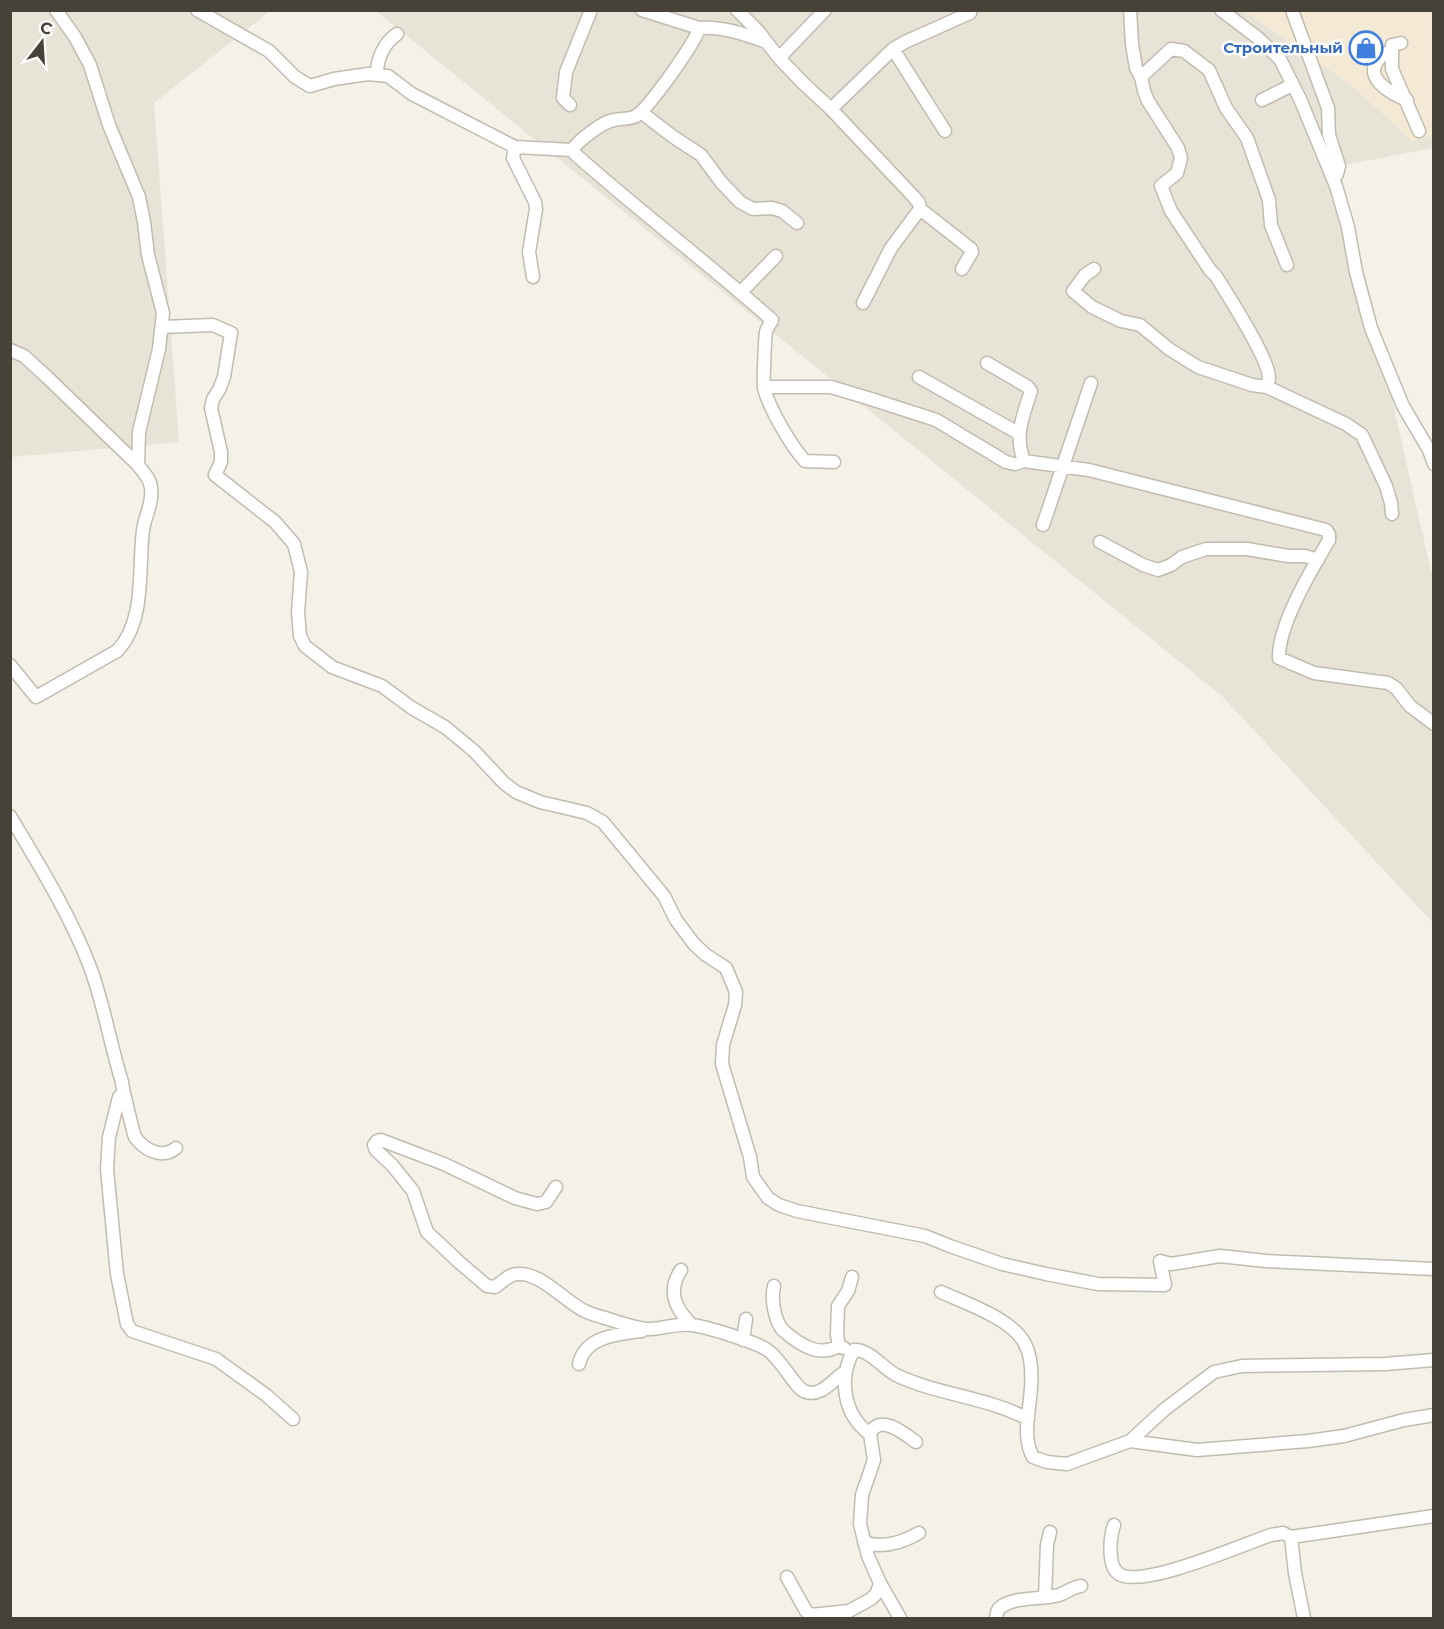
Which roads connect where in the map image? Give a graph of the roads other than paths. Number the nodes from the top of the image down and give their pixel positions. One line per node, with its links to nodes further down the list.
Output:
1 (56, 10): 38 (street)
2 (197, 10): 16 (street)
3 (591, 10): 21 (street)
4 (736, 10): 13 (street)
5 (825, 10): 15 (street)
6 (1130, 10): 17 (street)
7 (1221, 10): 18 (street)
8 (644, 11): 11 (street)
9 (970, 13): 14 (street)
10 (1293, 13): 28 (street)
11 (699, 28): 13 (street); 23 (street)
12 (397, 34): 16 (street)
13 (764, 41): 15 (street)
14 (893, 49): 22 (street); 24 (street)
15 (779, 58): 22 (street)
16 (377, 74): 26 (street)
17 (1142, 77): 32 (street); 44 (street)
18 (1292, 86): 19 (street); 28 (street)
19 (1262, 100)
20 (1407, 100): 20 (street); 25 (street)
21 (570, 105)
22 (831, 109): 29 (street)
23 (641, 112): 27 (street); 30 (street)
24 (945, 131)
25 (1419, 132)
26 (514, 147): 27 (street); 35 (street)
27 (572, 150): 36 (street)
28 (1334, 178): 46 (street)
29 (920, 209): 33 (street); 37 (street)
30 (797, 223)
31 (776, 256): 36 (street)
32 (1287, 265)
33 (962, 269)
34 (1094, 269): 44 (street)
35 (533, 277)
36 (741, 292): 43 (street)
37 (863, 303)
38 (162, 327): 50 (street); 62 (street)
39 (10, 350): 50 (street)
40 (987, 363): 45 (street)
41 (919, 377): 45 (street)
42 (1091, 383): 51 (street)
43 (764, 387): 47 (street); 48 (street)
44 (1267, 387): 52 (street)
45 (1018, 433): 47 (street)
46 (1430, 447): 49 (street)
47 (1024, 461): 51 (street)
48 (834, 462)
49 (1434, 464)
50 (138, 465): 56 (street)
51 (1063, 465): 53 (street); 55 (street)
52 (1392, 514)
53 (1043, 525)
54 (1100, 542): 55 (street)
55 (1318, 560): 57 (street)
56 (10, 665)
57 (1434, 724)
58 (10, 816): 59 (street)
59 (123, 1094): 60 (street); 77 (street)
60 (176, 1148)
61 (556, 1187): 69 (street)
62 (1434, 1269)
63 (681, 1270): 68 (street)
64 (852, 1277): 71 (street)
65 (774, 1286): 71 (street)
66 (940, 1292): 78 (street)
67 (746, 1319): 70 (street)
68 (692, 1325): 69 (street); 70 (street)
69 (650, 1330): 74 (street)
70 (743, 1340): 75 (street)
71 (839, 1346): 72 (street)
72 (854, 1350): 75 (street); 78 (street)
73 (1434, 1360): 81 (street)
74 (579, 1364)
75 (844, 1372): 79 (street)
76 (1434, 1415): 81 (street)
77 (293, 1419)
78 (1028, 1419): 81 (street)
79 (870, 1434): 80 (street); 87 (street)
80 (916, 1442)
81 (1130, 1442)
82 (1434, 1516): 86 (street)
83 (1114, 1525): 86 (street)
84 (1050, 1532): 91 (street)
85 (919, 1533): 87 (street)
86 (1288, 1533): 95 (street)
87 (864, 1542): 89 (street)
88 (787, 1577): 92 (street)
89 (880, 1583): 92 (street); 93 (street)
90 (1081, 1586): 91 (street)
91 (1045, 1597): 94 (street)
92 (811, 1617)
93 (900, 1618)
94 (996, 1618)
95 (1304, 1618)

